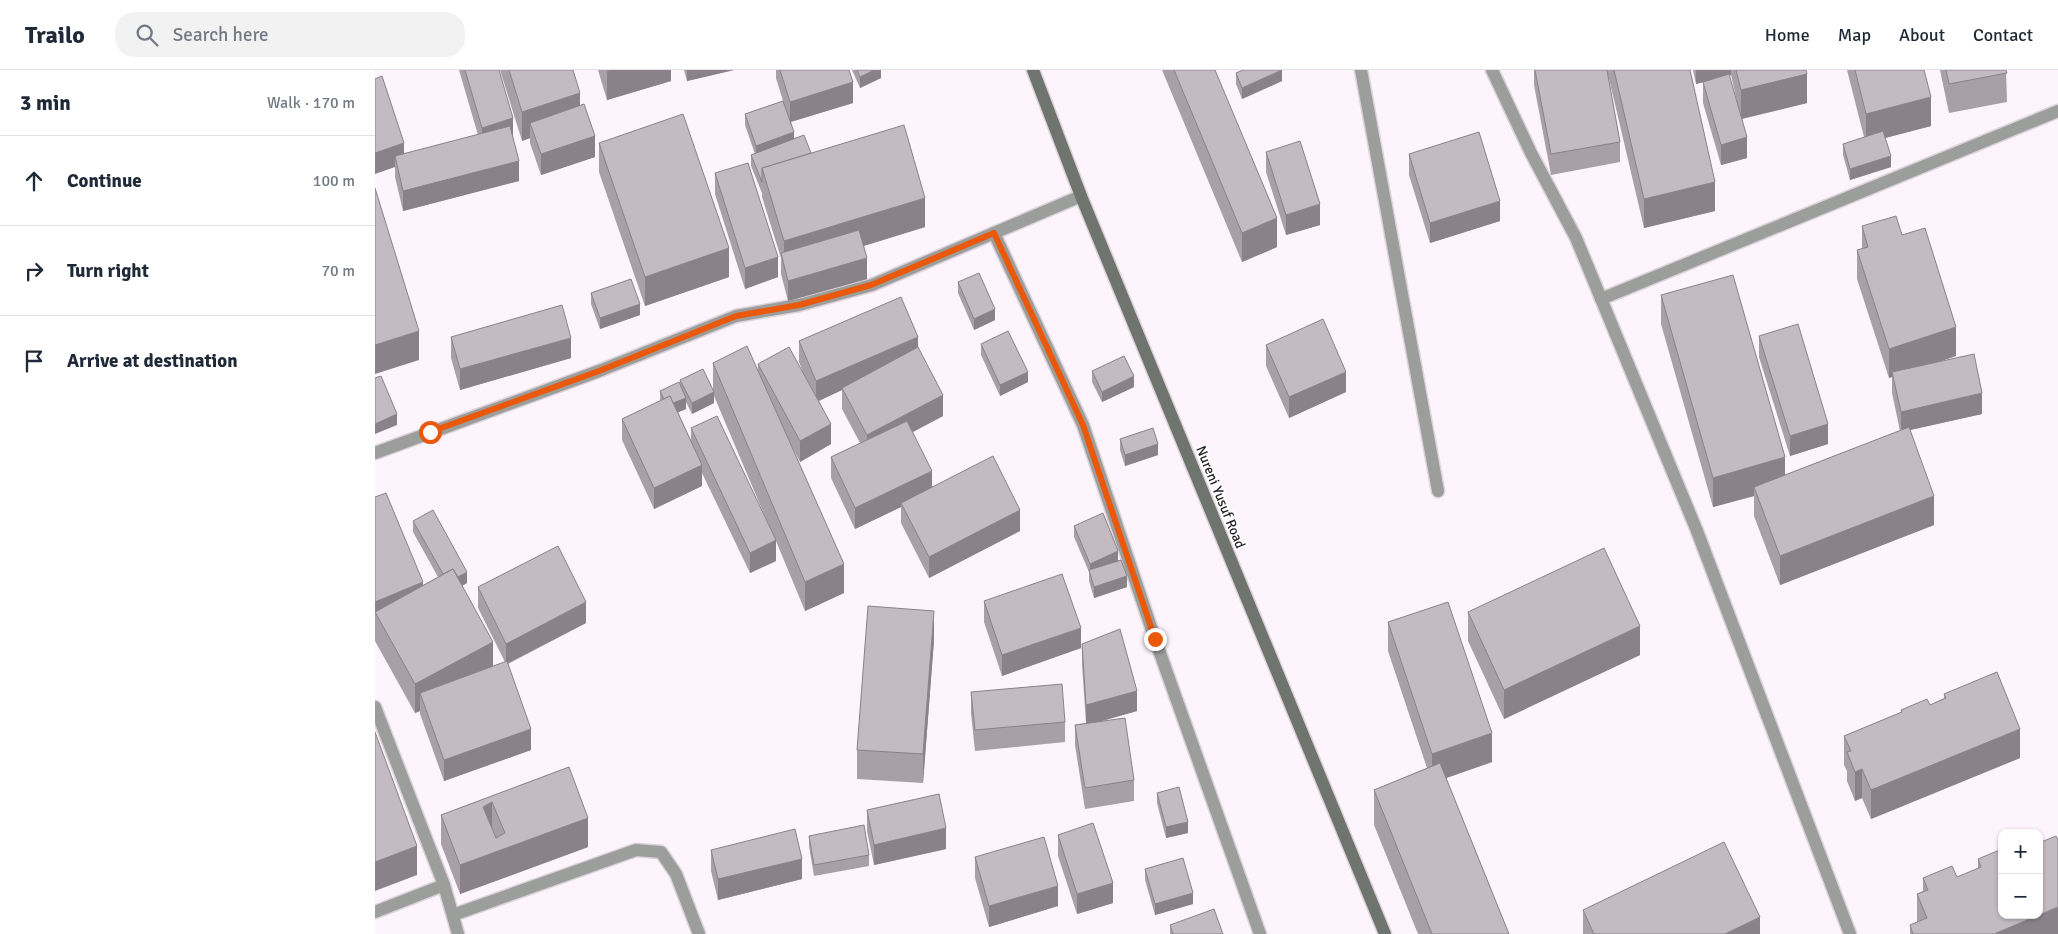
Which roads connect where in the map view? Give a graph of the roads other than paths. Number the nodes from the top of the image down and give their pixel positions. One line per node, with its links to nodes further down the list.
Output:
1 (1033, 70): 5 (street, Nureni Yusuf Road)
2 (1361, 70): 9 (street)
3 (1492, 70): 7 (street)
4 (2058, 111): 7 (street)
5 (1081, 196): 6 (street); 17 (street, Nureni Yusuf Road)
6 (994, 233): 8 (street); 16 (street)
7 (1601, 299): 18 (street)
8 (375, 453)
9 (1438, 491)
10 (375, 707): 11 (street)
11 (443, 885): 12 (street); 13 (street)
12 (375, 912)
13 (453, 915): 14 (street); 15 (street)
14 (458, 934)
15 (699, 934)
16 (1260, 934)
17 (1385, 934)
18 (1850, 934)

